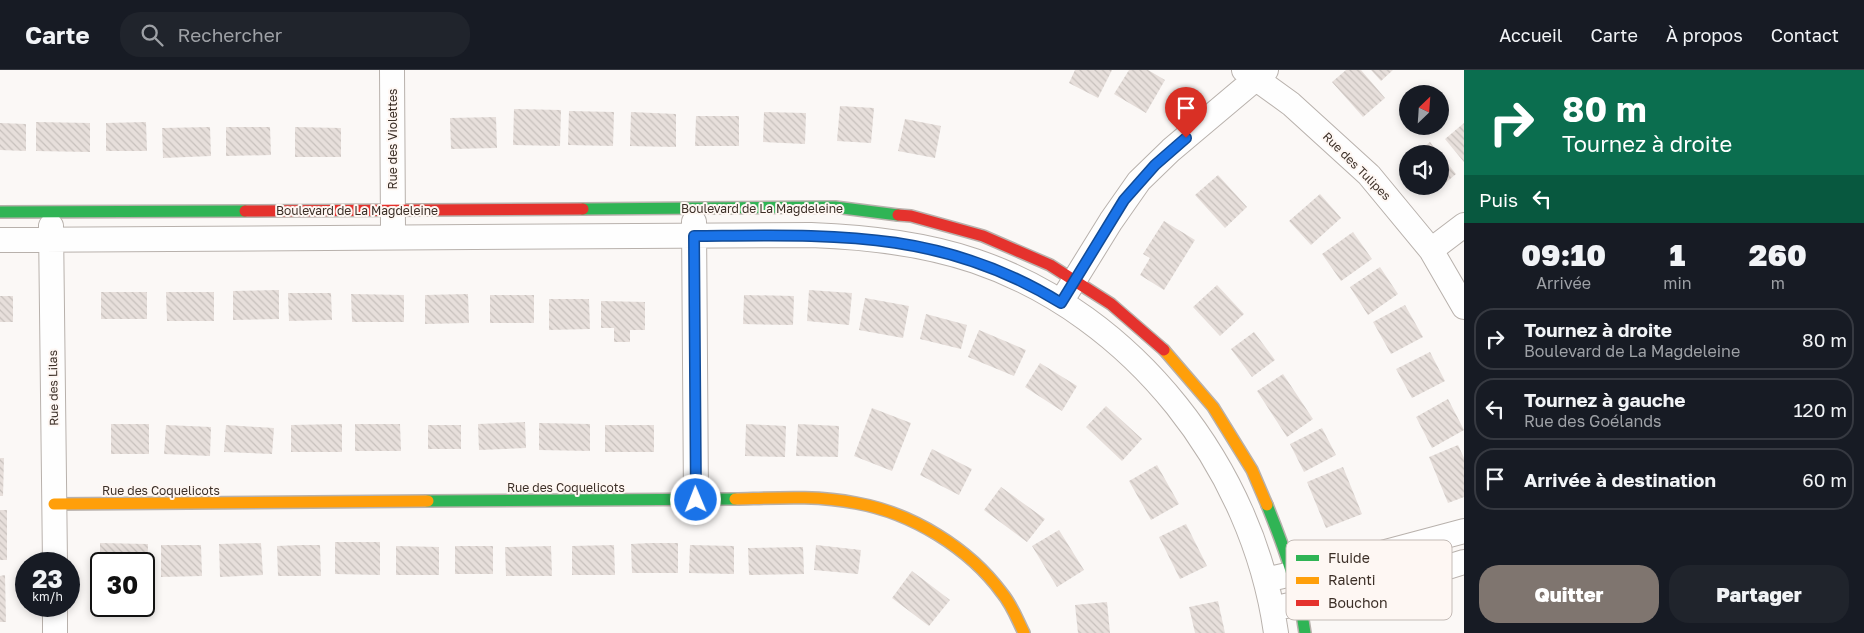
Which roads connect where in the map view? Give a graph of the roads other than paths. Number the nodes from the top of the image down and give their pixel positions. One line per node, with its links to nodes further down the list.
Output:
1 (392, 70): 4 (street, Rue des Violettes)
2 (1256, 73): 12 (street, Rue des Tulipes); 13 (street)
3 (694, 208): 4 (street, Boulevard de La Magdeleine); 8 (street); 13 (street, Boulevard de La Magdeleine)
4 (392, 210): 6 (street, Boulevard de La Magdeleine); 9 (street, Rue des Violettes)
5 (0, 212): 6 (street, Boulevard de La Magdeleine)
6 (50, 212): 11 (street, Rue des Lilas)
7 (1464, 225): 12 (street)
8 (694, 236): 9 (street); 14 (street); 16 (street)
9 (394, 237): 11 (street)
10 (0, 240): 11 (street)
11 (51, 240): 17 (street, Rue des Lilas)
12 (1431, 250): 15 (street, Rue des Tulipes)
13 (1075, 279): 14 (street); 21 (street, Boulevard de La Magdeleine)
14 (1061, 303): 25 (street)
15 (1464, 307)
16 (696, 500): 17 (street, Rue des Coquelicots); 31 (street, Rue des Coquelicots)
17 (54, 504): 20 (street, Rue des Lilas)
18 (1464, 531): 19 (street)
19 (1434, 540)
20 (55, 552)
21 (1286, 553)
22 (1464, 562): 23 (street)
23 (1452, 566)
24 (1286, 575): 25 (street)
25 (1264, 580): 27 (street)
26 (1286, 606): 27 (street)
27 (1272, 608): 32 (street)
28 (55, 617): 30 (street)
29 (1303, 620): 33 (street, Boulevard de La Magdeleine)
30 (55, 633)
31 (1024, 633)
32 (1276, 633)
33 (1305, 633)

